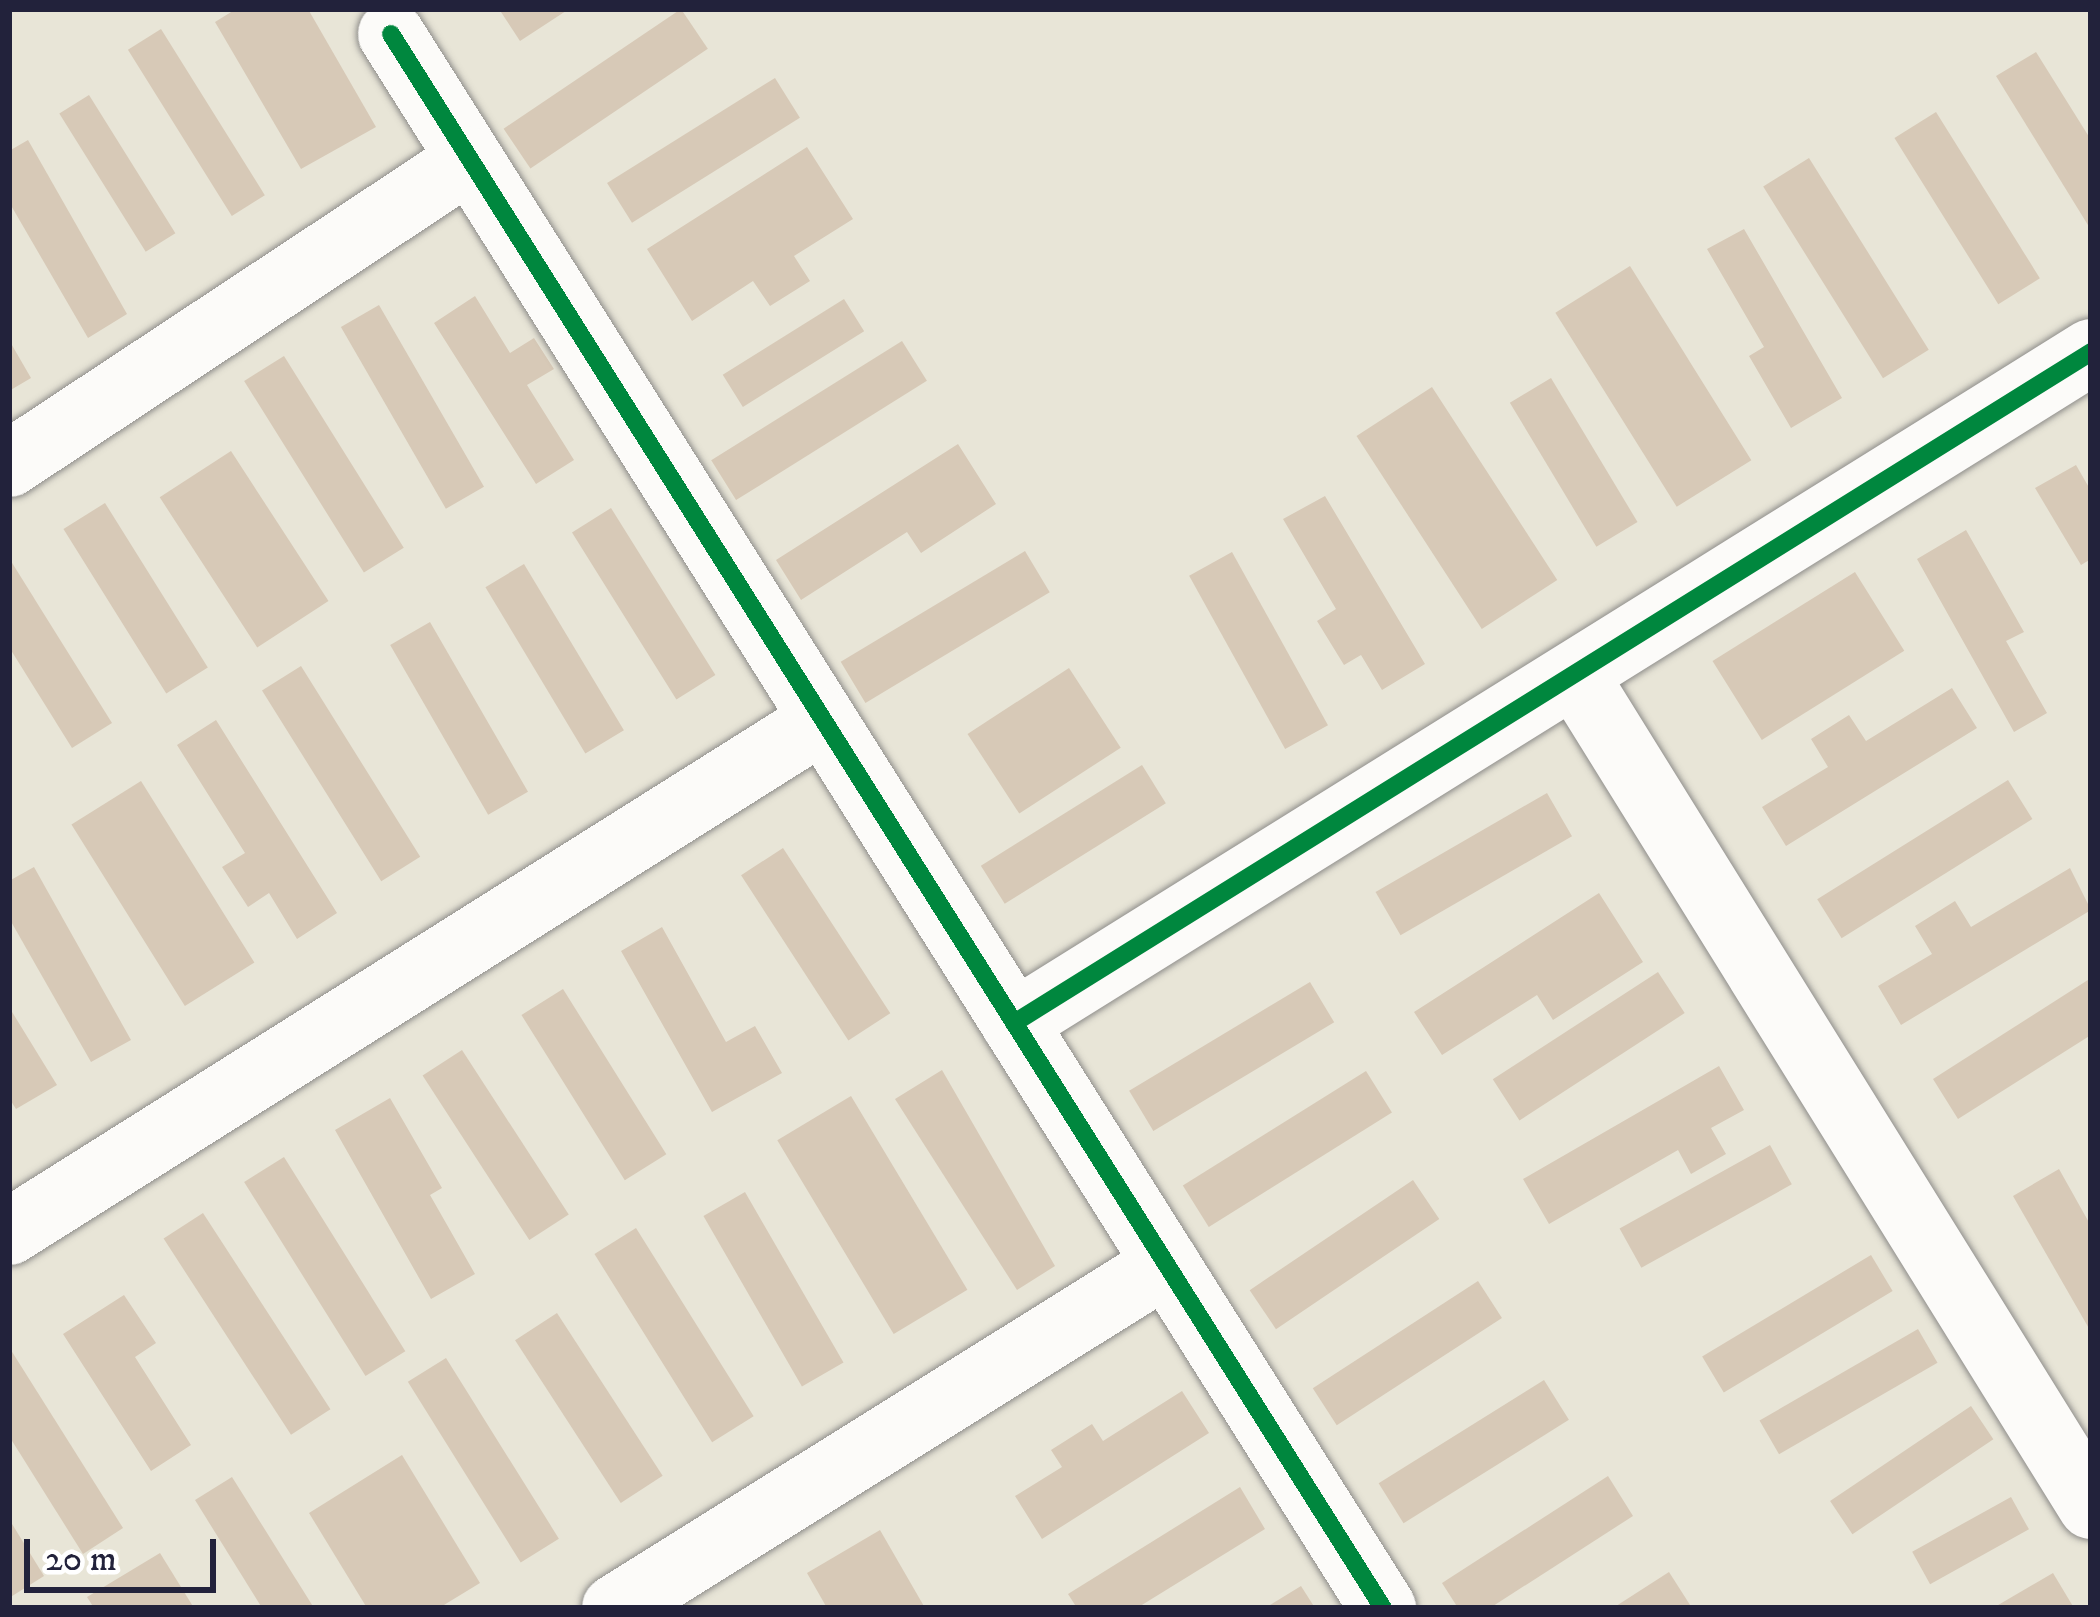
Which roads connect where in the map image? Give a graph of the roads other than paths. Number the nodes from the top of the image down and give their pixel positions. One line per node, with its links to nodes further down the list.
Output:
1 (391, 34): 2 (street)
2 (470, 160): 4 (street); 6 (street)
3 (2091, 352): 5 (street)
4 (9, 464)
5 (1575, 675): 7 (street); 10 (street)
6 (821, 721): 7 (street); 8 (street)
7 (1014, 1023): 9 (street)
8 (9, 1232)
9 (1166, 1264): 11 (street); 12 (street)
10 (2081, 1468)
11 (615, 1608)
12 (1383, 1608)

